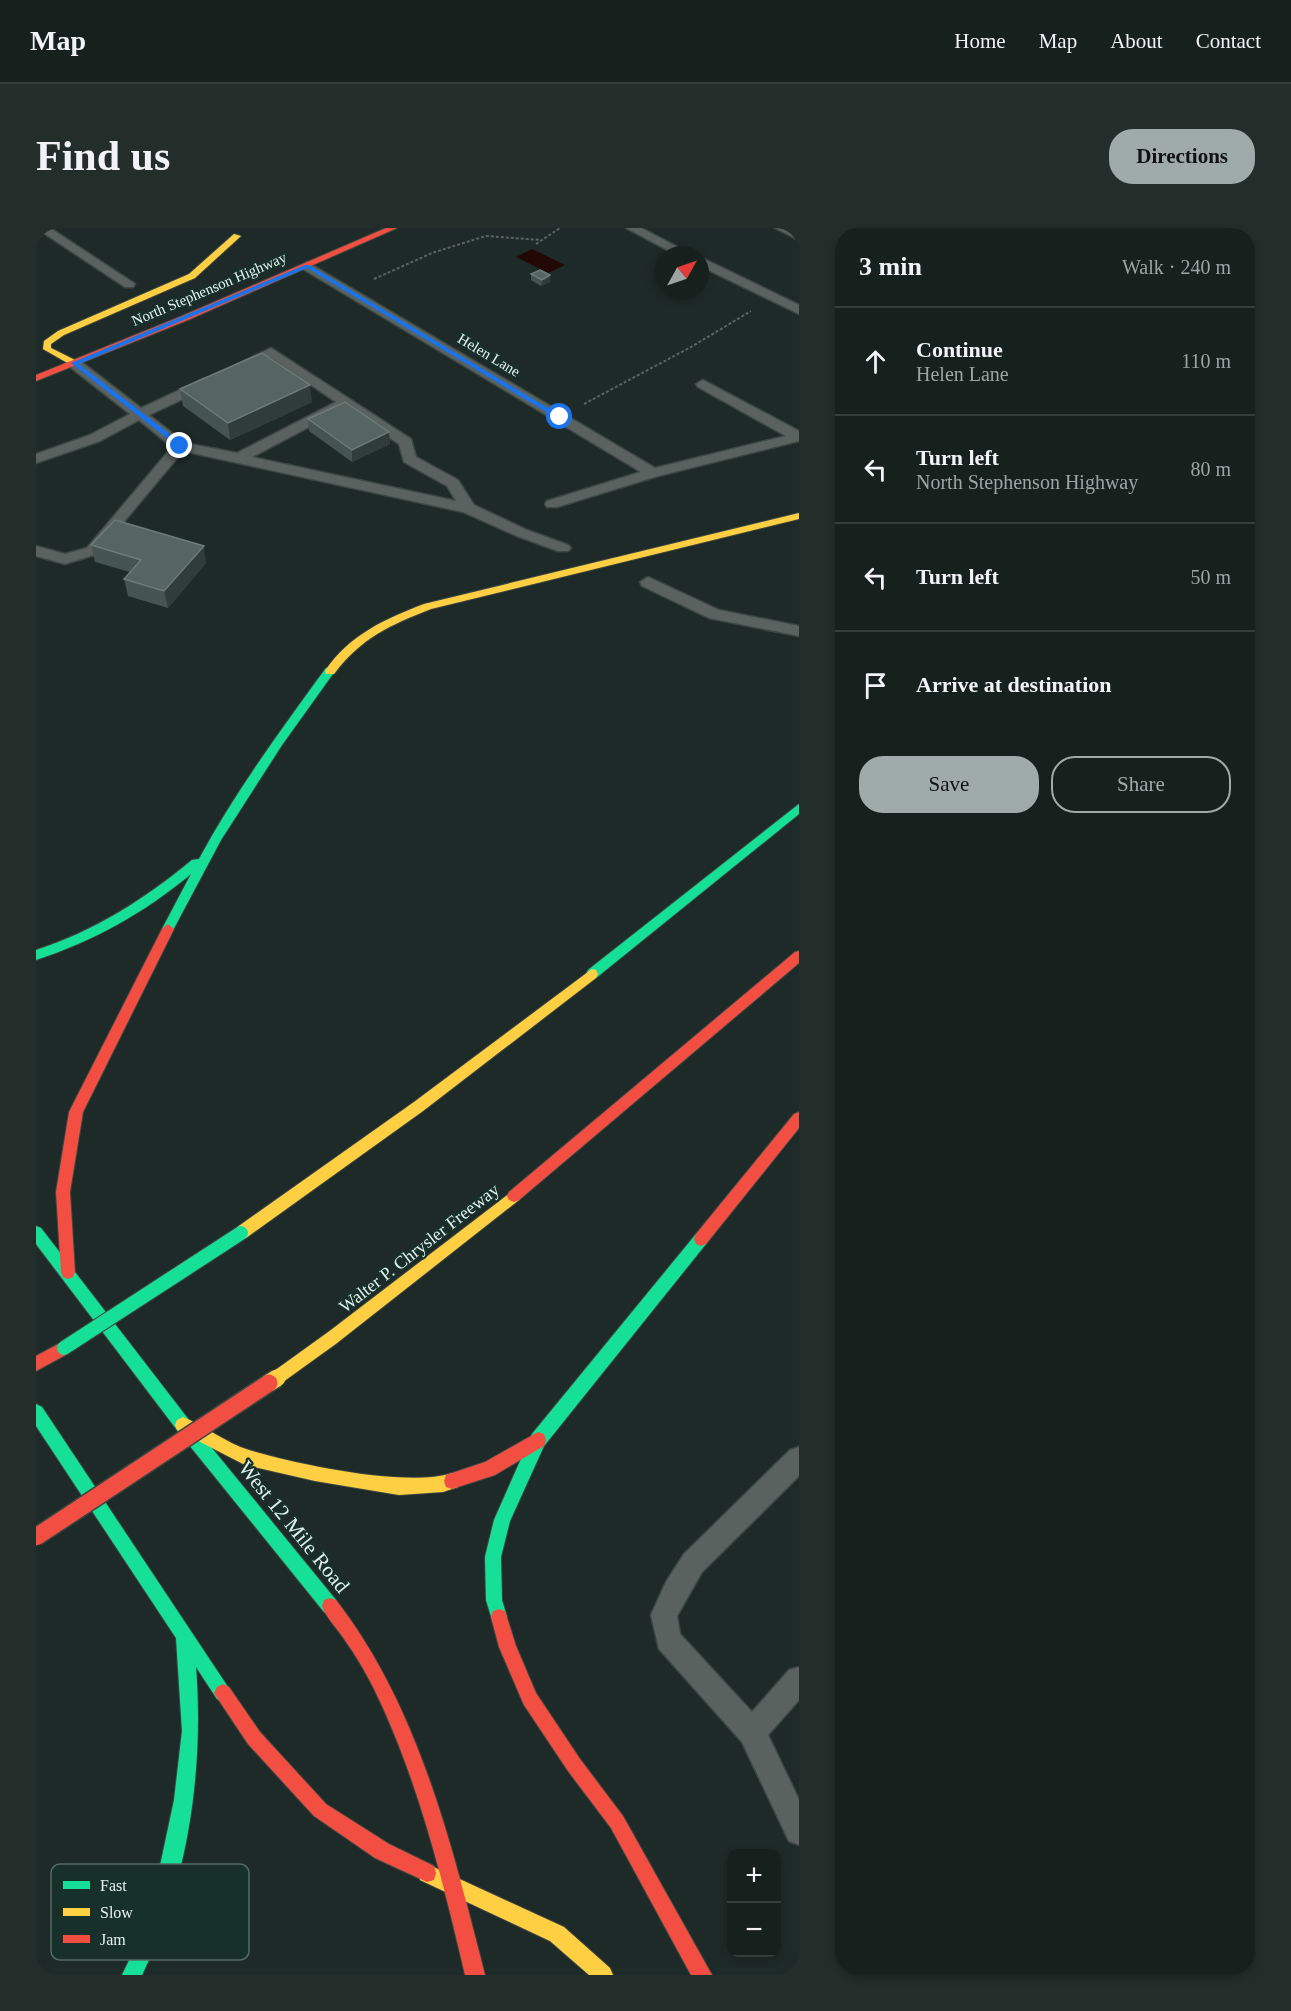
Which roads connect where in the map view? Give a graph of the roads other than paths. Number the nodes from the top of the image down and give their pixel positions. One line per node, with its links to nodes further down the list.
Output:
1 (42, 228): 11 (lane)
2 (393, 228): 10 (main road, North Stephenson Highway)
3 (632, 228): 7 (lane)
4 (782, 228): 6 (lane)
5 (341, 233): 10 (main road)
6 (799, 236)
7 (669, 246)
8 (197, 254): 13 (main road)
9 (709, 265): 12 (lane)
10 (307, 266): 13 (main road, North Stephenson Highway); 22 (lane, Helen Lane)
11 (129, 285)
12 (799, 310)
13 (74, 363): 14 (main road, North Stephenson Highway); 17 (lane)
14 (36, 378)
15 (703, 384): 18 (lane)
16 (346, 402): 17 (lane); 20 (lane); 24 (lane)
17 (138, 415): 19 (lane); 21 (lane)
18 (799, 437): 22 (lane)
19 (180, 446): 20 (lane); 27 (lane)
20 (239, 458): 24 (lane)
21 (36, 459)
22 (653, 473): 23 (lane)
23 (552, 504)
24 (468, 508): 26 (lane)
25 (799, 516): 31 (main road)
26 (563, 548)
27 (36, 551)
28 (648, 582): 29 (lane)
29 (799, 631)
30 (799, 808): 37 (main road, bridge)
31 (216, 838): 32 (main road); 36 (main road)
32 (36, 955)
33 (799, 956): 42 (main road, Walter P. Chrysler Freeway, bridge)
34 (799, 1118): 40 (main road)
35 (36, 1233): 36 (main road, West 12 Mile Road)
36 (68, 1272): 39 (main road, West 12 Mile Road)
37 (36, 1364)
38 (36, 1412): 43 (main road)
39 (183, 1425): 40 (main road); 48 (main road, West 12 Mile Road)
40 (538, 1440): 53 (main road)
41 (799, 1459): 45 (lane)
42 (36, 1537)
43 (185, 1638): 47 (main road); 48 (main road)
44 (799, 1680): 45 (lane)
45 (752, 1732): 46 (lane)
46 (799, 1831)
47 (170, 1864)
48 (453, 1886): 51 (main road, West 12 Mile Road); 52 (main road)
49 (140, 1960): 50 (main road)
50 (132, 1975)
51 (475, 1975)
52 (603, 1975)
53 (702, 1975)

